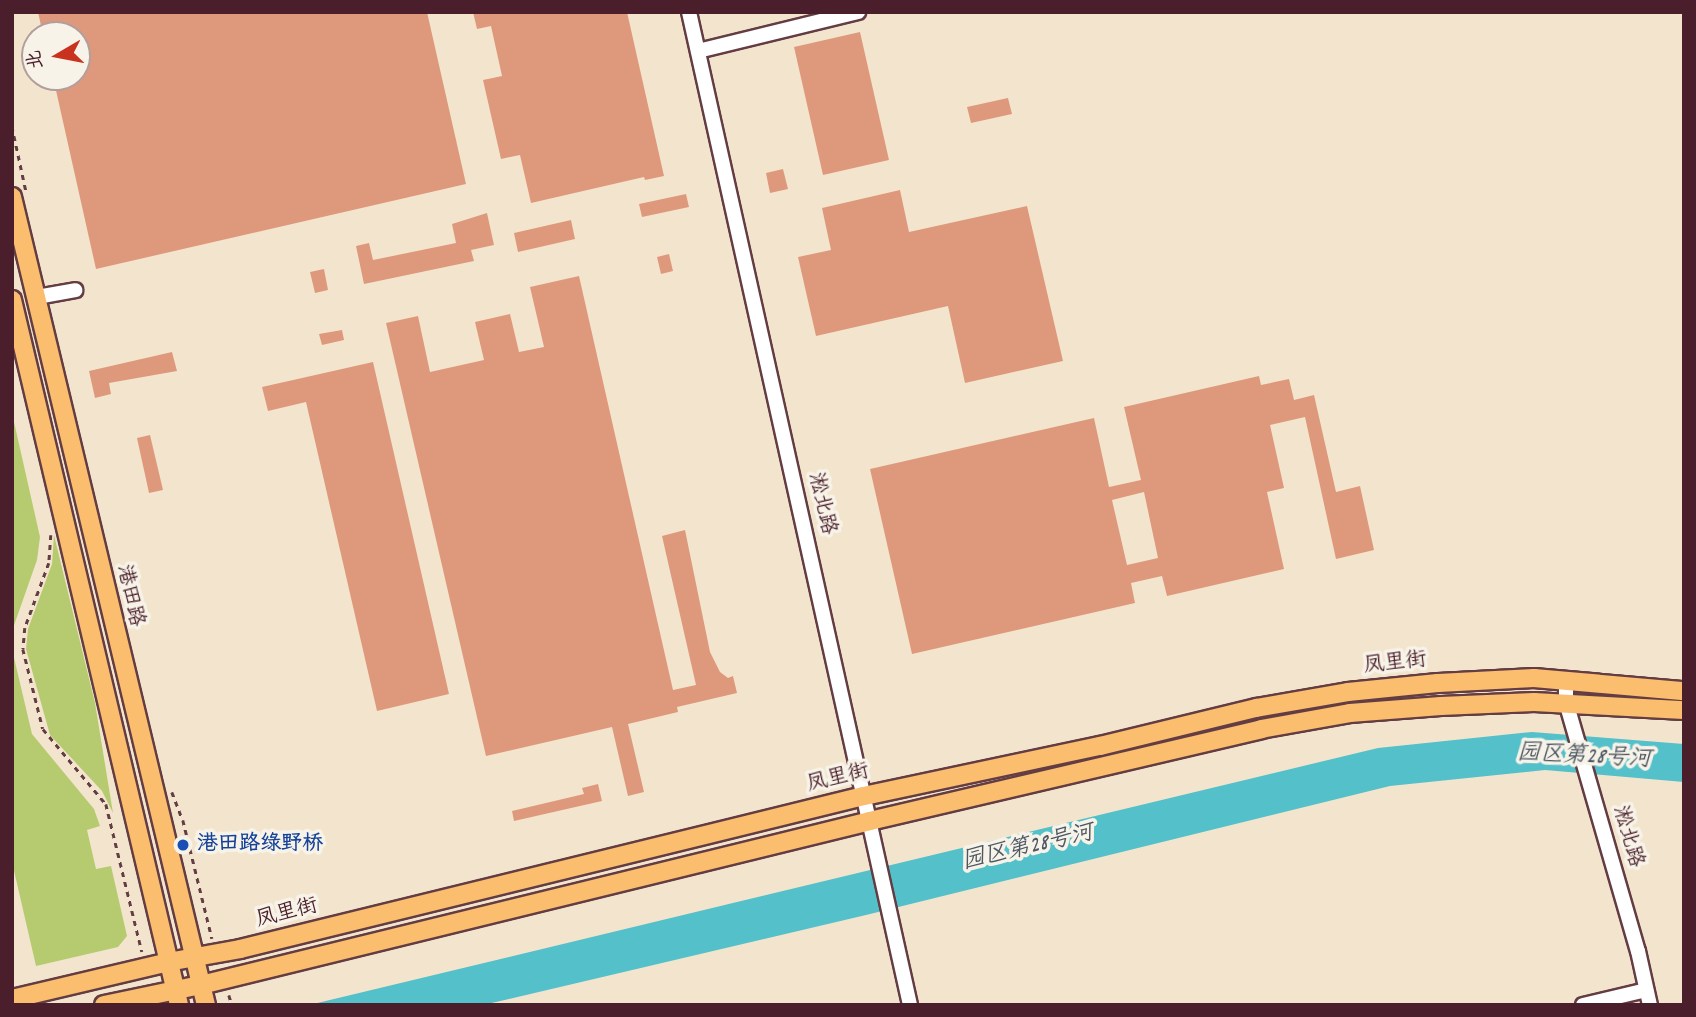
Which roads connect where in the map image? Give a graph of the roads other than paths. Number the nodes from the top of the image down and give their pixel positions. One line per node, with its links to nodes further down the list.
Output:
1 (689, 12): 3 (street, 淞北路)
2 (858, 12): 3 (street)
3 (698, 51): 12 (street, 淞北路)
4 (12, 197): 6 (main road, 港田路)
5 (75, 290): 6 (street)
6 (37, 297): 14 (main road, 港田路)
7 (12, 300): 15 (main road)
8 (1566, 681): 9 (main road, 凤里街); 10 (street, 淞北路); 12 (main road, 凤里街)
9 (1684, 691)
10 (1566, 702): 11 (main road); 13 (main road); 17 (street, 淞北路)
11 (1684, 710)
12 (864, 796): 13 (street, 淞北路); 14 (main road, 凤里街)
13 (870, 821): 16 (main road); 22 (street, 淞北路)
14 (193, 958): 15 (main road, 凤里街); 16 (main road, 港田路)
15 (168, 962): 18 (main road); 19 (main road, 凤里街)
16 (201, 985): 18 (main road); 21 (main road, 港田路)
17 (1646, 990): 23 (street); 24 (street, 淞北路)
18 (176, 997): 20 (main road)
19 (12, 999)
20 (104, 1005)
21 (206, 1005)
22 (910, 1005)
23 (1583, 1005)
24 (1650, 1005)

